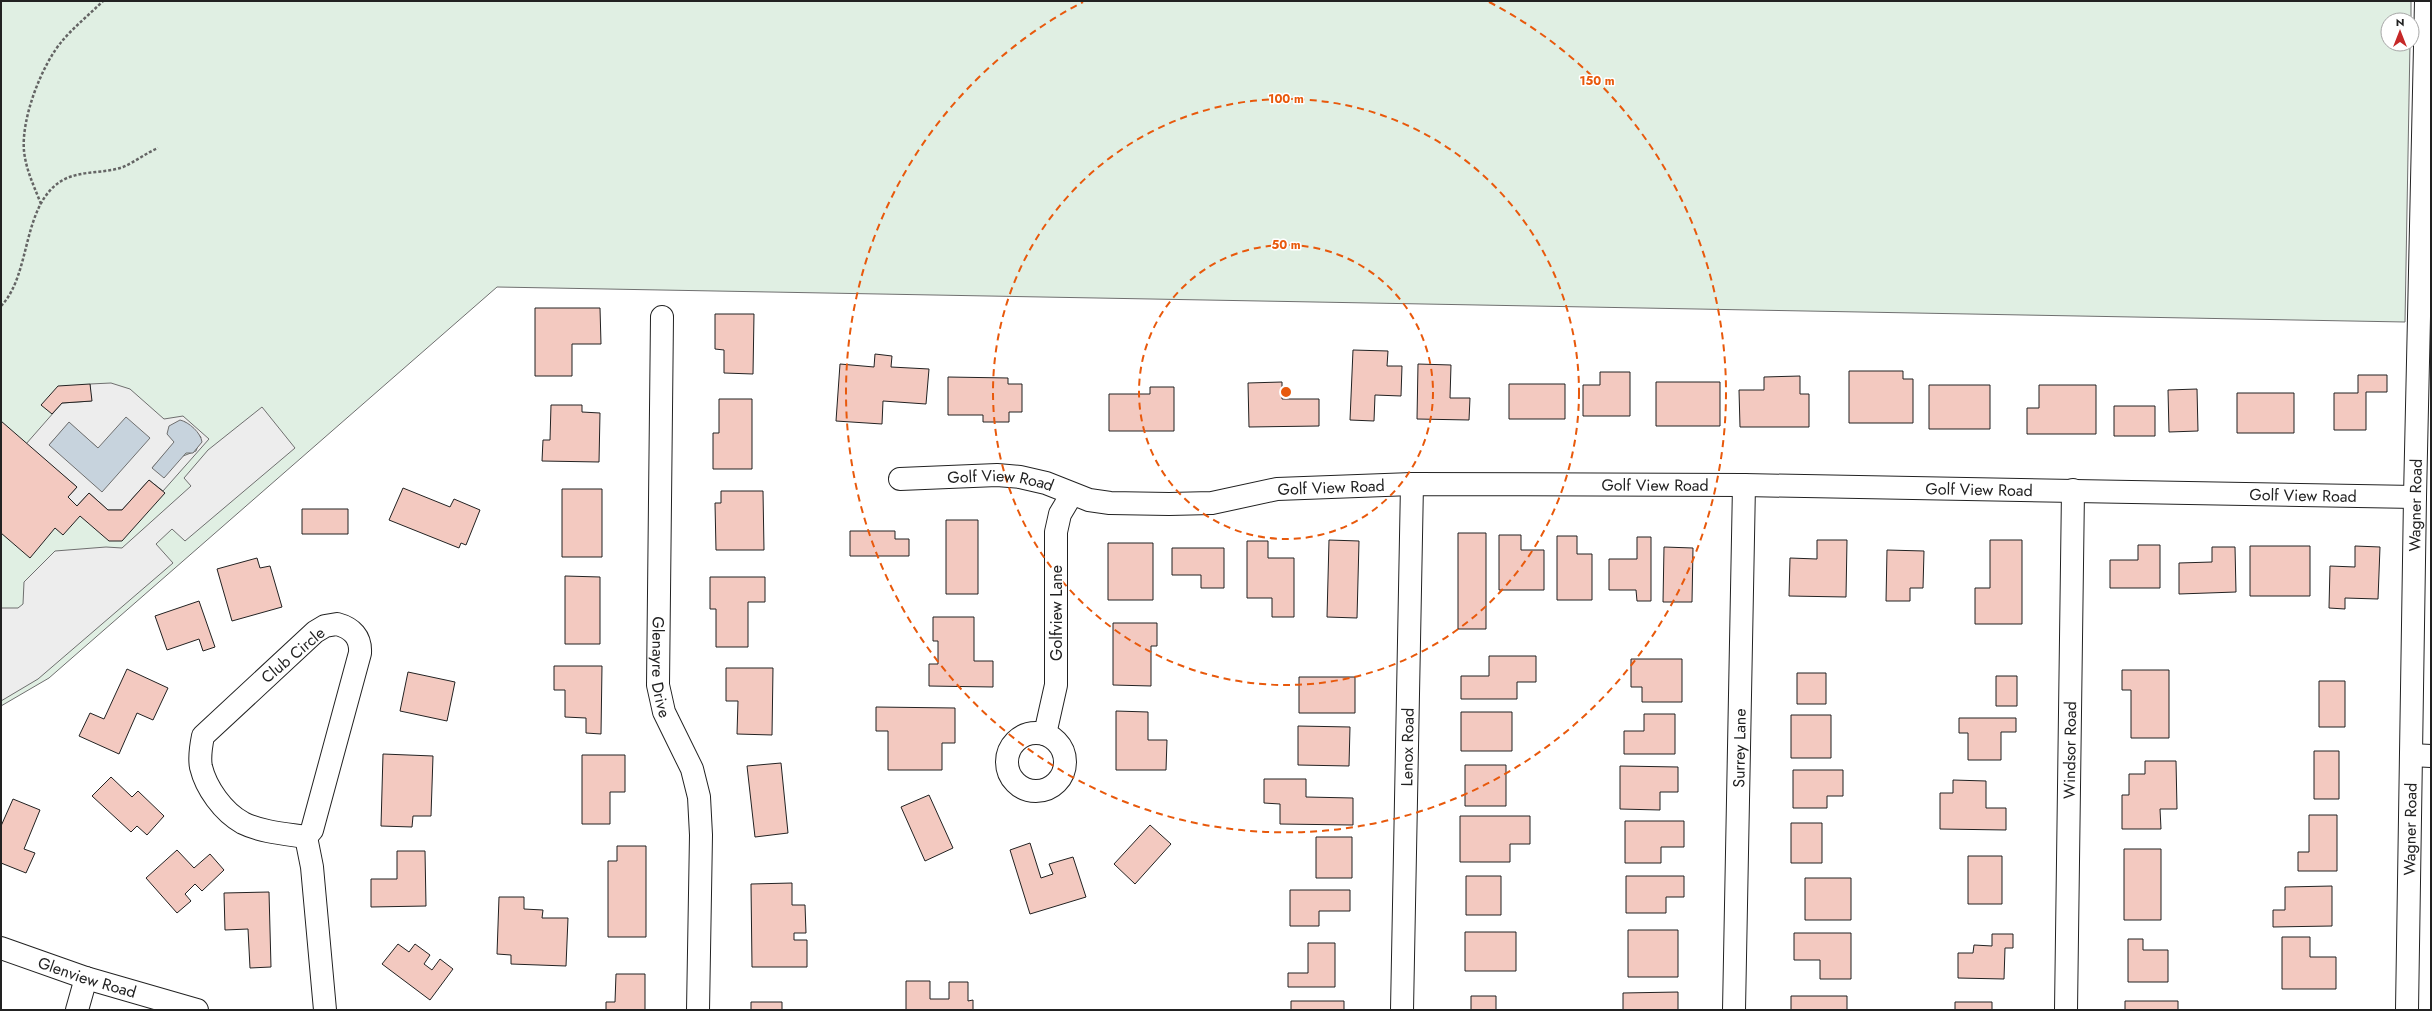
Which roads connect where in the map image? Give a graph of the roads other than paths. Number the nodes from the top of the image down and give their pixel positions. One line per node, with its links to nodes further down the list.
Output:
1 (2426, 1): 2 (street, Wagner Road)
2 (2428, 30): 4 (street, Wagner Road)
3 (662, 316): 19 (street, Glenayre Drive)
4 (2425, 329): 10 (street, Wagner Road)
5 (900, 479): 9 (street, Golf View Road)
6 (1412, 484): 7 (street, Golf View Road); 9 (street, Golf View Road); 20 (street, Lenox Road)
7 (1744, 485): 8 (street, Golf View Road); 21 (street, Surrey Lane)
8 (2074, 490): 10 (street, Golf View Road); 22 (street, Windsor Road)
9 (1072, 494): 11 (street, Golfview Lane)
10 (2415, 497): 12 (street, Wagner Road)
11 (1045, 734)
12 (2421, 756): 23 (street, Wagner Road)
13 (306, 837): 13 (street, Club Circle); 18 (street)
14 (1, 948): 15 (street, Glenview Road)
15 (86, 978): 16 (street); 17 (street, Glenview Road)
16 (77, 1010)
17 (197, 1010)
18 (325, 1010)
19 (698, 1010)
20 (1402, 1010)
21 (1734, 1010)
22 (2066, 1010)
23 (2407, 1010)

